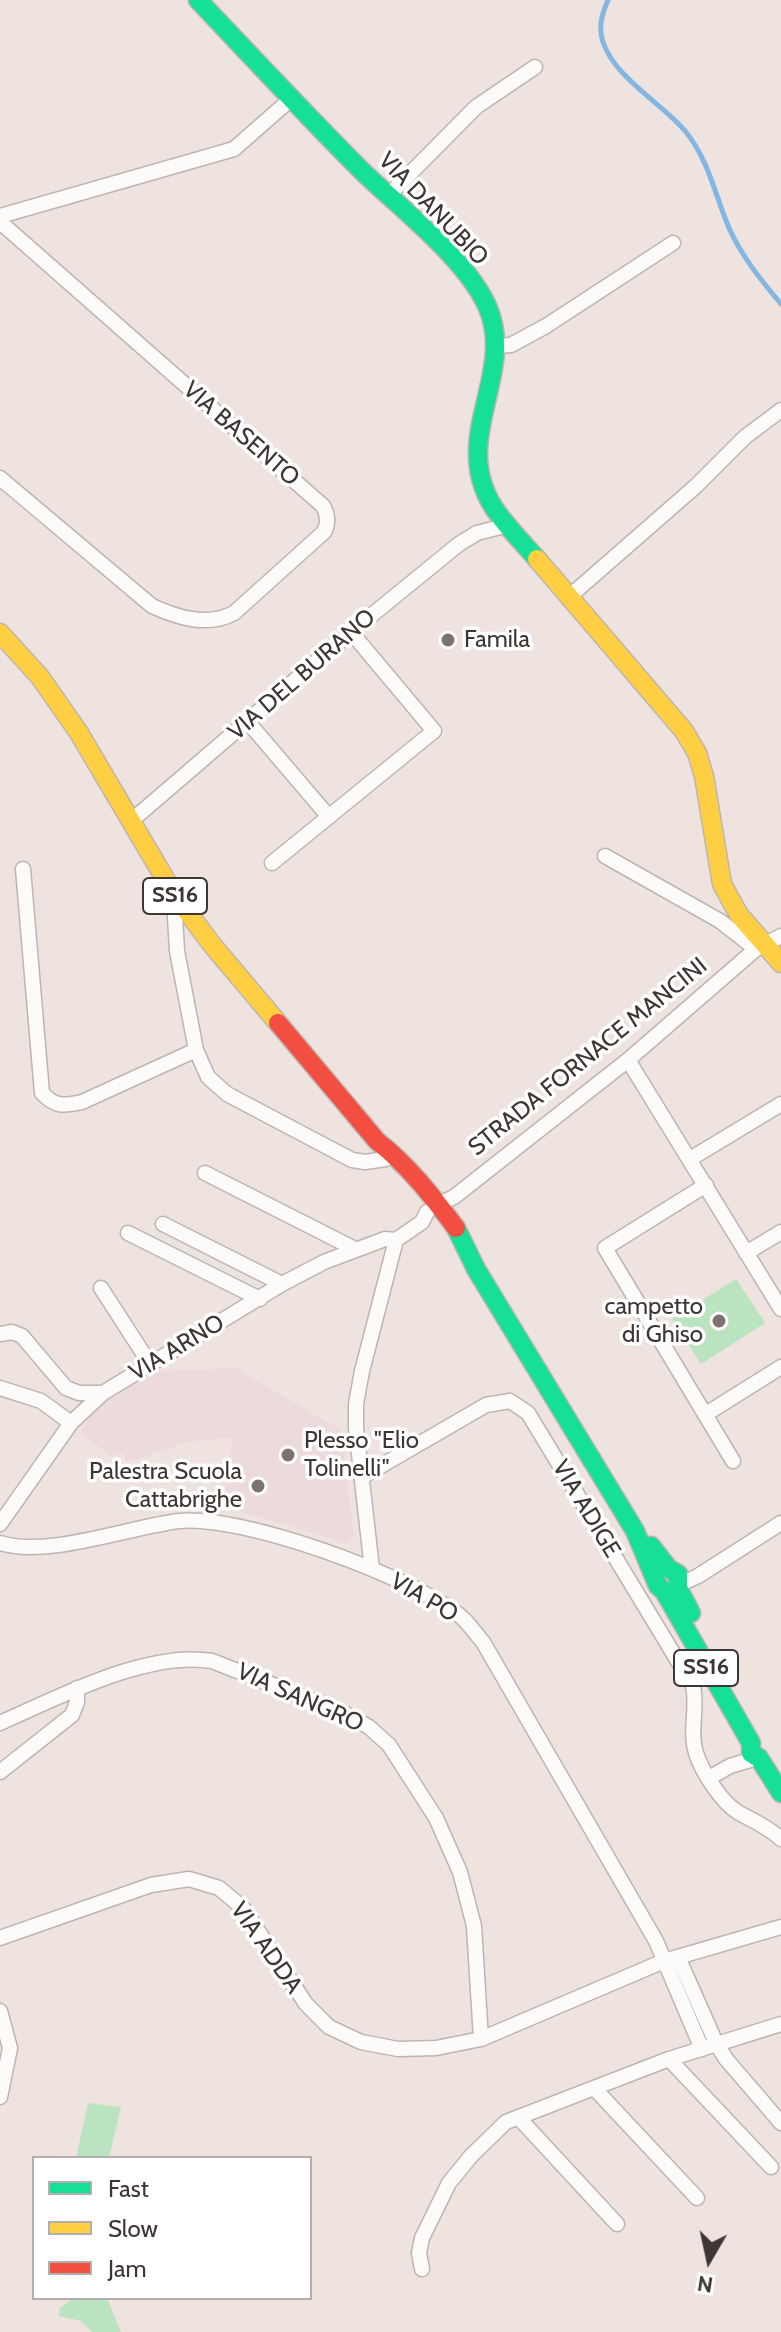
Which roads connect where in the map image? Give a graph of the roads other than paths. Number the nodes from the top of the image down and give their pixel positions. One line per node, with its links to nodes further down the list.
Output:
1 (198, 0): 3 (main road, VIA DANUBIO)
2 (535, 67): 4 (street)
3 (292, 98): 4 (main road, VIA DANUBIO); 5 (street)
4 (388, 196): 7 (main road, VIA DANUBIO)
5 (0, 219): 9 (street, VIA BASENTO)
6 (673, 243): 7 (street)
7 (496, 346): 10 (main road, VIA DANUBIO)
8 (781, 410): 13 (street)
9 (0, 478)
10 (494, 508): 11 (main road, VIA DANUBIO); 12 (street)
11 (508, 525): 12 (street); 13 (main road, VIA DANUBIO)
12 (477, 533): 14 (street, VIA DEL BURANO)
13 (570, 596): 23 (main road, VIA DANUBIO)
14 (351, 632): 16 (street, VIA DEL BURANO); 17 (street)
15 (0, 633): 18 (main road, SS16)
16 (248, 722): 17 (street); 18 (street, VIA DEL BURANO)
17 (329, 817): 20 (street)
18 (130, 822): 22 (main road, SS16)
19 (605, 856): 23 (street)
20 (272, 863)
21 (23, 869): 25 (street)
22 (174, 894): 25 (street); 28 (main road, SS16)
23 (768, 944): 24 (main road); 26 (street, STRADA FORNACE MANCINI)
24 (781, 963)
25 (196, 1050): 29 (street)
26 (628, 1060): 30 (street); 33 (street, STRADA FORNACE MANCINI)
27 (781, 1104): 30 (street)
28 (377, 1141): 29 (main road, SS16); 33 (main road, SS16)
29 (386, 1159): 33 (main road, SS16)
30 (690, 1159): 32 (street)
31 (205, 1173): 38 (street)
32 (706, 1185): 39 (street); 49 (street)
33 (430, 1206): 37 (street); 57 (main road, SS16)
34 (163, 1224): 40 (street)
35 (781, 1232): 39 (street)
36 (128, 1233): 42 (street)
37 (399, 1237): 38 (street, VIA ARNO); 52 (street)
38 (355, 1249): 40 (street, VIA ARNO)
39 (746, 1253): 43 (street)
40 (282, 1284): 42 (street, VIA ARNO)
41 (101, 1288): 45 (street)
42 (260, 1299): 45 (street, VIA ARNO)
43 (781, 1309)
44 (0, 1334): 48 (street)
45 (150, 1364): 48 (street, VIA ARNO)
46 (781, 1367): 49 (street)
47 (0, 1388): 50 (street)
48 (103, 1393): 50 (street, VIA ARNO)
49 (706, 1414): 51 (street)
50 (71, 1423): 54 (street, VIA ARNO)
51 (733, 1461)
52 (362, 1477): 56 (street); 63 (street, VIA ADIGE)
53 (781, 1523): 57 (street)
54 (0, 1524)
55 (0, 1543): 56 (street, VIA PO)
56 (372, 1569): 68 (street, VIA PO)
57 (670, 1581): 60 (main road, SS16)
58 (77, 1688): 59 (street, VIA SANGRO); 62 (street); 71 (street, VIA SANGRO)
59 (0, 1723)
60 (759, 1749): 61 (main road, SS16); 63 (street); 64 (main road, SS16)
61 (781, 1764)
62 (0, 1772)
63 (709, 1778): 65 (street, VIA ADIGE)
64 (781, 1793)
65 (781, 1839)
66 (781, 1927): 68 (street, VIA ADDA)
67 (0, 1938): 71 (street, VIA ADDA)
68 (671, 1959): 71 (street, VIA ADDA); 72 (street, VIA PO)
69 (0, 2011): 75 (street)
70 (781, 2024): 72 (street)
71 (481, 2039)
72 (709, 2046): 73 (street); 77 (street, VIA PO)
73 (669, 2059): 74 (street); 78 (street)
74 (594, 2088): 76 (street); 79 (street)
75 (1, 2092)
76 (518, 2117): 80 (street); 81 (street)
77 (781, 2123)
78 (771, 2167)
79 (697, 2198)
80 (617, 2224)
81 (422, 2269)

